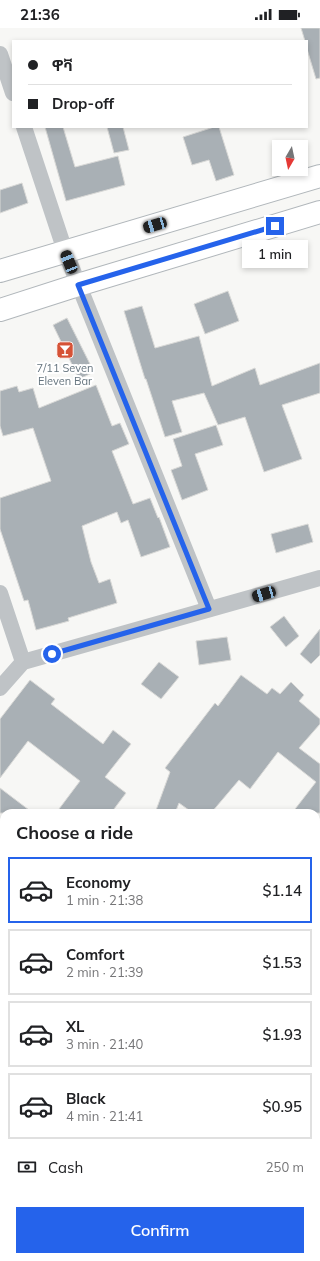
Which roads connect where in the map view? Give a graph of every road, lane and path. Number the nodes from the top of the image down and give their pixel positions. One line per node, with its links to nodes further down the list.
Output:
1 (0, 54): 2 (street)
2 (12, 90)
3 (24, 128): 6 (street)
4 (320, 176): 6 (main road)
5 (320, 212): 8 (main road)
6 (65, 251): 7 (main road); 8 (street)
7 (0, 271)
8 (78, 285): 9 (main road); 12 (street)
9 (0, 310)
10 (320, 578): 12 (street)
11 (0, 593): 13 (street)
12 (209, 609): 13 (street)
13 (23, 662): 14 (street)
14 (0, 688)

